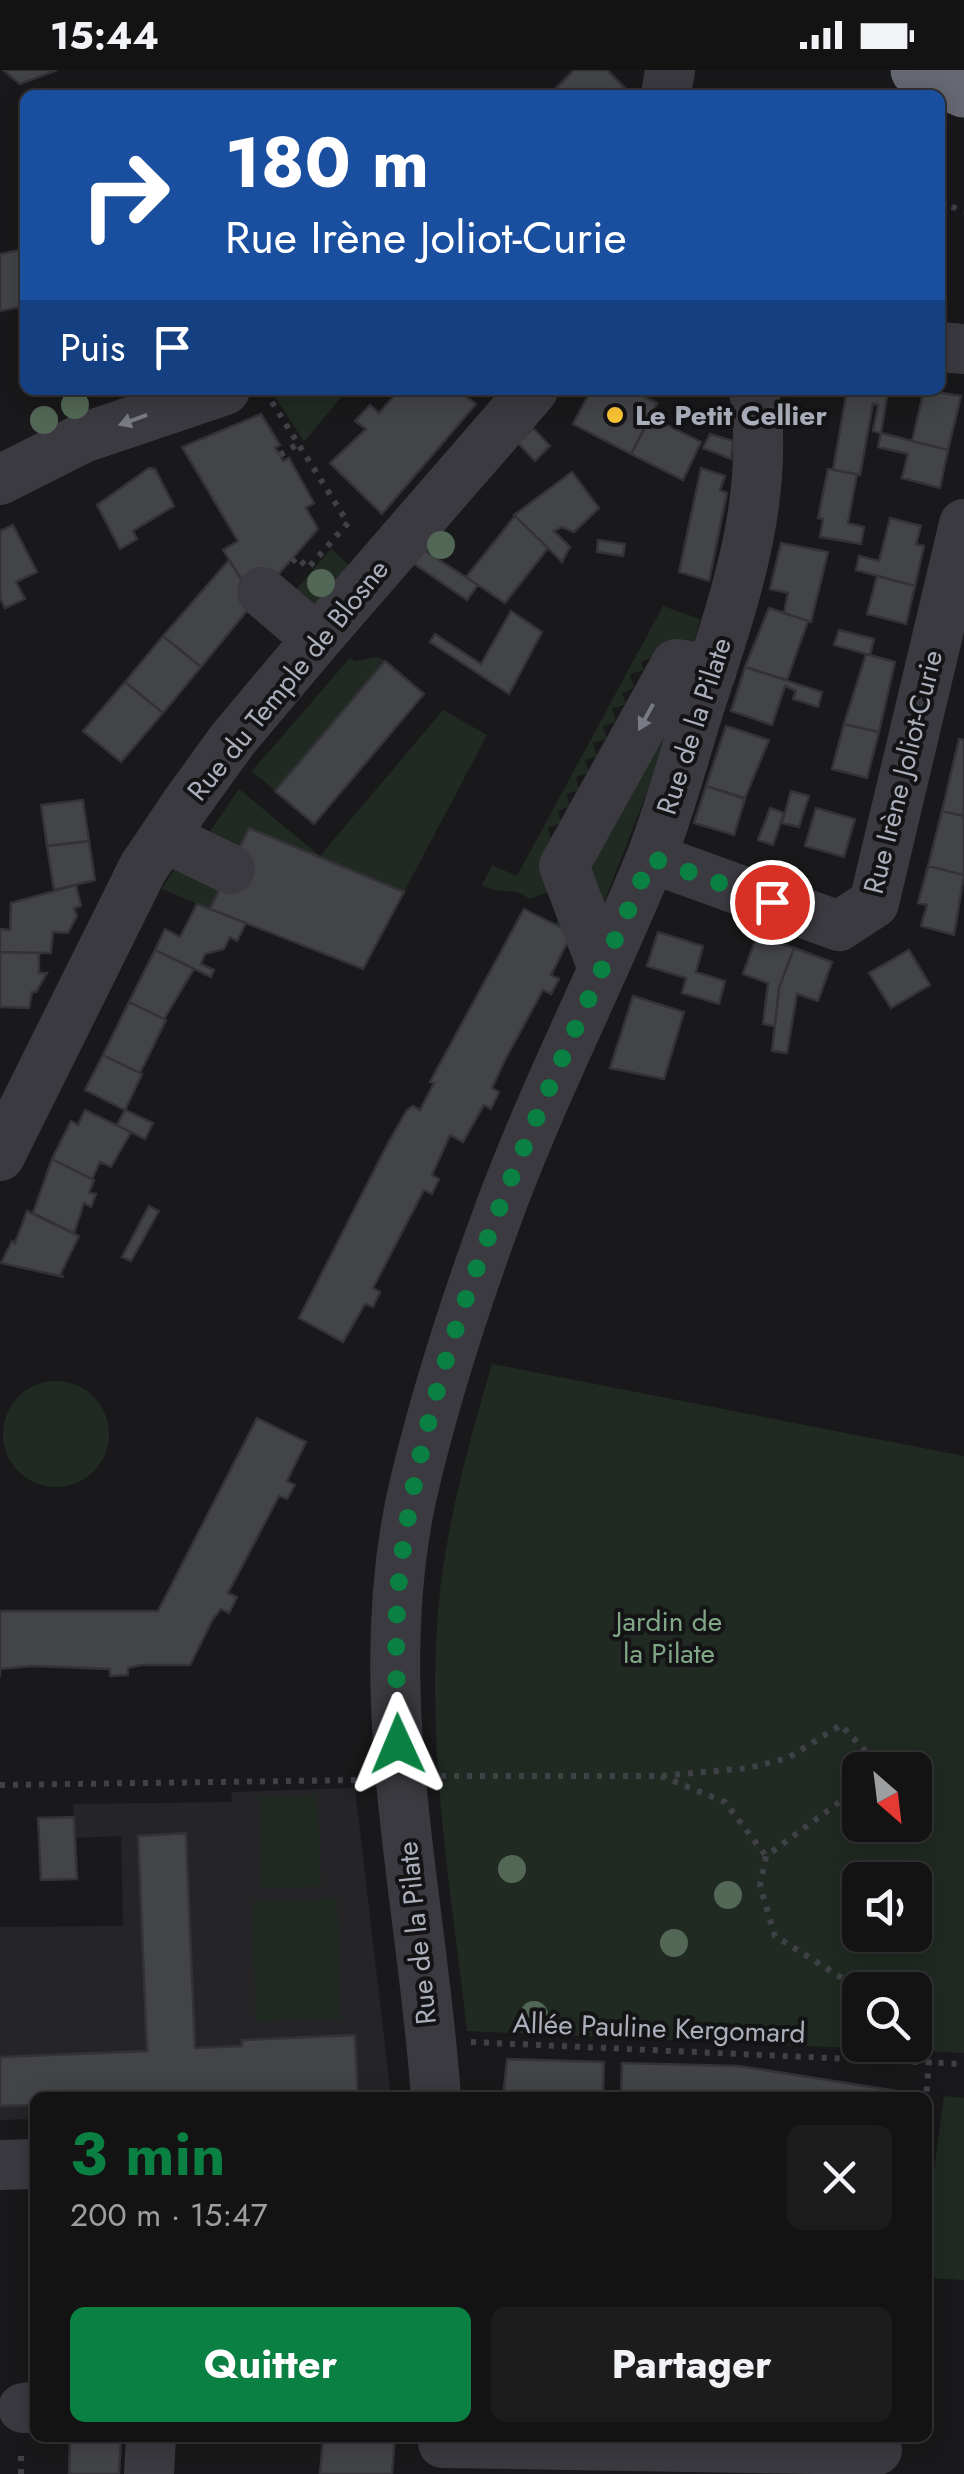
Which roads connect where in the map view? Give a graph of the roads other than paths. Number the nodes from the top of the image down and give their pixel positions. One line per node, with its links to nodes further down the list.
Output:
1 (918, 70): 2 (highway)
2 (964, 90)
3 (210, 395): 6 (street, one-way to 6)
4 (530, 395): 9 (street, Rue du Temple de Blosne)
5 (754, 395): 10 (street, Rue de la Pilate)
6 (0, 480)
7 (964, 524): 12 (street, Rue Irène Joliot-Curie)
8 (263, 593): 9 (street)
9 (317, 639): 11 (street, Rue du Temple de Blosne)
10 (712, 670): 12 (street, Rue de la Pilate); 14 (street, one-way to 14)
11 (164, 837): 13 (street); 15 (street, Rue du Temple de Blosne)
12 (651, 858): 14 (street, Rue de la Pilate)
13 (230, 869)
14 (603, 969): 16 (street, Rue de la Pilate)
15 (4, 1140)
16 (435, 2092)
17 (30, 2164): 18 (street)
18 (0, 2165)
19 (151, 2442): 22 (street)
20 (877, 2450): 21 (street)
21 (442, 2452)
22 (150, 2474)

